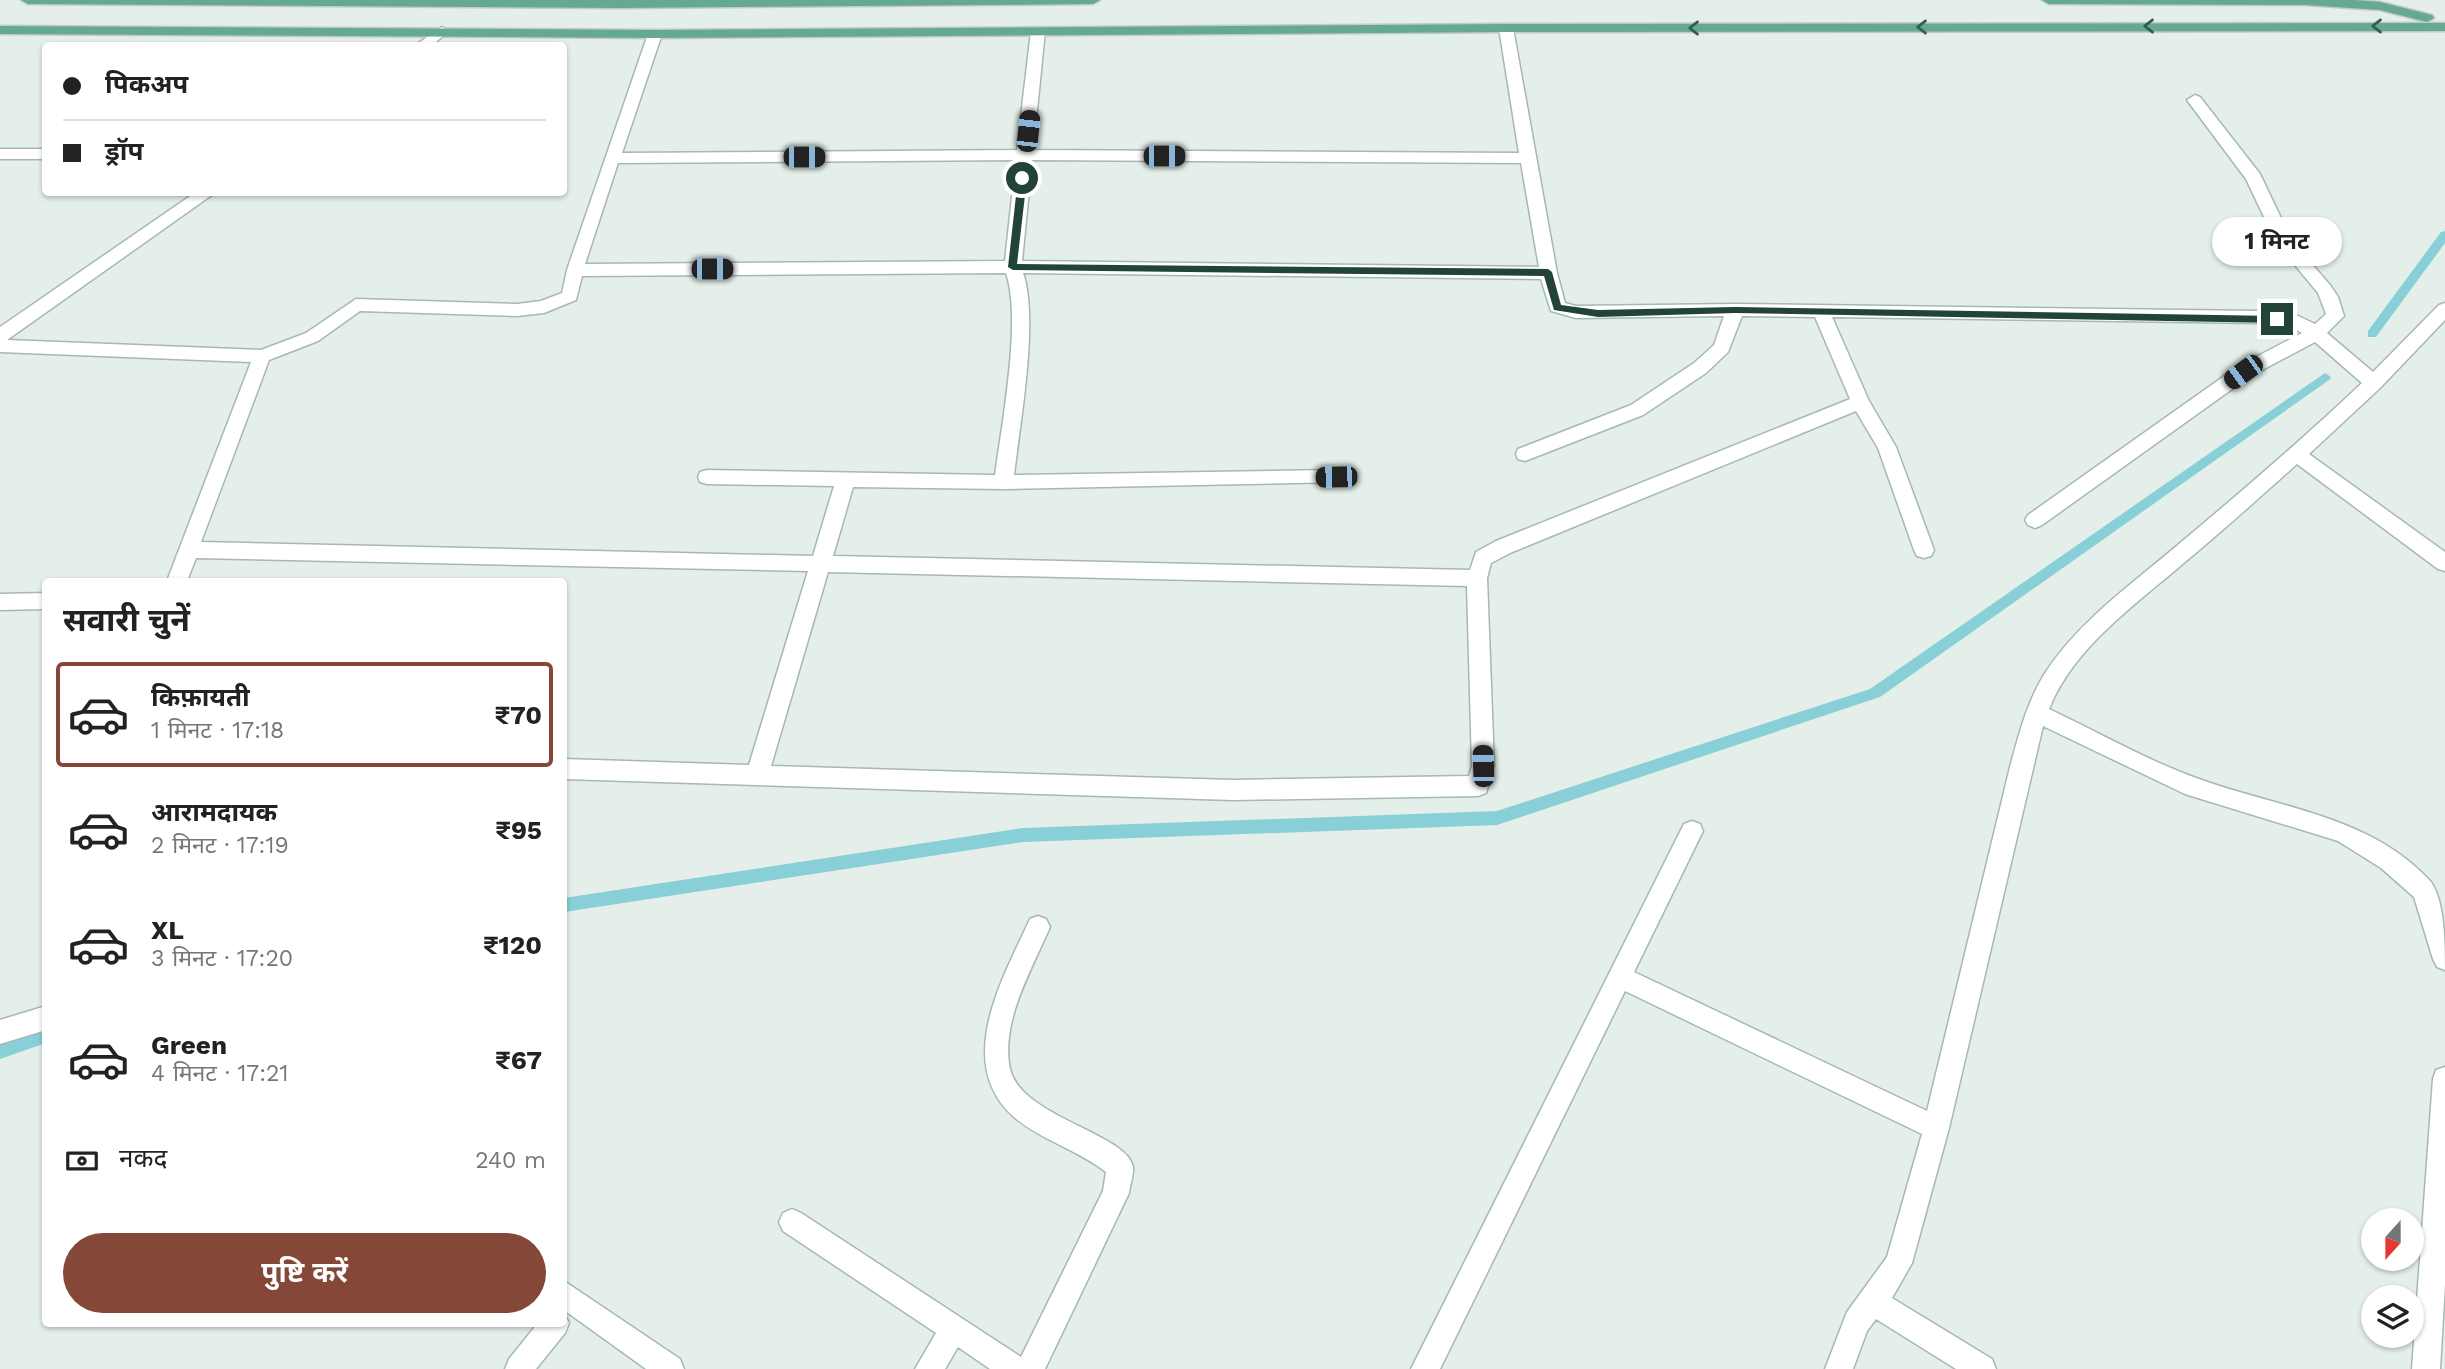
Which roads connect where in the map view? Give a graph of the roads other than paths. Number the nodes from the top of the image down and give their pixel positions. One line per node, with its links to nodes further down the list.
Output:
1 (28, 0): 5 (main road)
2 (992, 0): 3 (main road); 6 (main road)
3 (1093, 0)
4 (2049, 0): 7 (main road)
5 (297, 1): 6 (main road)
6 (623, 2)
7 (2445, 25): 8 (main road, one-way to 8)
8 (1506, 28): 11 (main road); 19 (street)
9 (0, 30): 10 (main road)
10 (442, 31): 12 (main road); 13 (street)
11 (1038, 31): 12 (main road); 17 (street)
12 (655, 34): 18 (street)
13 (427, 42)
14 (2195, 100): 27 (street)
15 (42, 153): 16 (street)
16 (0, 154)
17 (1025, 155): 18 (street); 19 (street); 21 (street)
18 (612, 158): 22 (street)
19 (1527, 158): 23 (street)
20 (202, 196): 28 (street)
21 (1013, 267): 22 (street); 23 (street); 38 (street)
22 (575, 270): 30 (street)
23 (1548, 272): 25 (street)
24 (2445, 309): 31 (street)
25 (1735, 310): 26 (street); 33 (street)
26 (1821, 311): 27 (street); 32 (street)
27 (2316, 333): 31 (street); 39 (street)
28 (0, 337)
29 (0, 346): 30 (street)
30 (262, 356): 40 (street)
31 (2374, 383): 34 (street)
32 (1860, 402): 41 (street); 45 (street)
33 (1525, 454)
34 (2296, 454): 43 (street); 48 (street)
35 (707, 477): 37 (street)
36 (1336, 477): 38 (street)
37 (846, 480): 38 (street); 42 (street)
38 (1004, 482)
39 (2035, 520)
40 (189, 550): 42 (street); 44 (street)
41 (1924, 550)
42 (821, 562): 45 (street); 50 (street)
43 (2445, 563)
44 (178, 578)
45 (1477, 578): 50 (street)
46 (42, 601): 47 (street)
47 (0, 602)
48 (2036, 713): 53 (street); 58 (street)
49 (567, 769): 50 (street)
50 (757, 775)
51 (1692, 831): 54 (street)
52 (1038, 927): 68 (street)
53 (2445, 959)
54 (1620, 977): 58 (street); 69 (street)
55 (42, 1019): 56 (street)
56 (0, 1032)
57 (2445, 1079): 72 (street)
58 (1936, 1128): 61 (street)
59 (792, 1222): 63 (street)
60 (567, 1302): 65 (street)
61 (1873, 1302): 70 (street); 71 (street)
62 (552, 1327): 64 (street)
63 (954, 1328): 66 (street); 67 (street)
64 (519, 1369)
65 (670, 1369)
66 (929, 1369)
67 (1015, 1369)
68 (1030, 1369)
69 (1425, 1369)
70 (1839, 1369)
71 (1982, 1369)
72 (2426, 1369)

